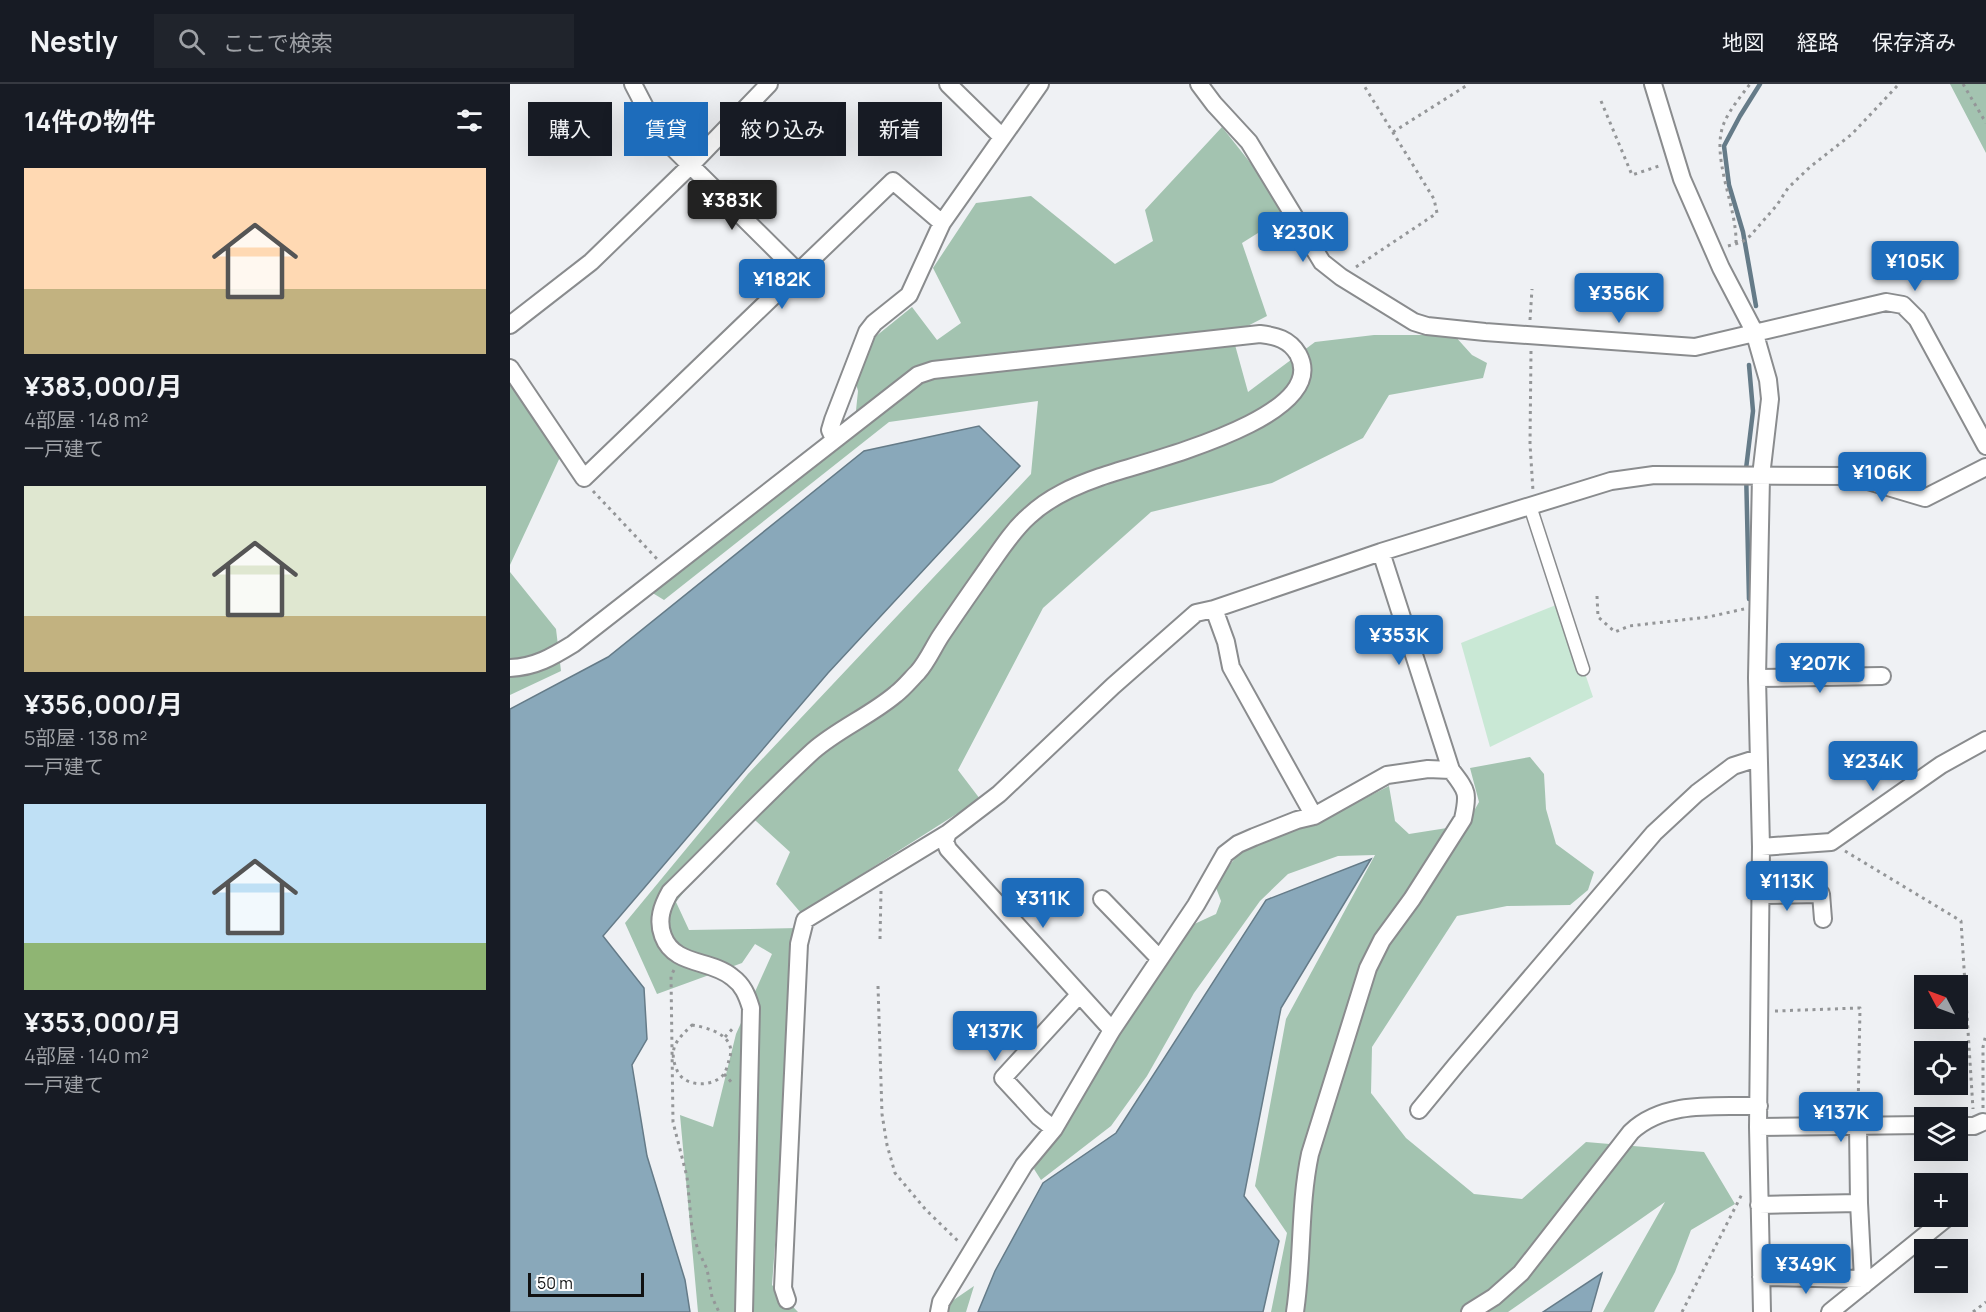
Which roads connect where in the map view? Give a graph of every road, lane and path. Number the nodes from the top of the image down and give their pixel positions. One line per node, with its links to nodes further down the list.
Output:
1 (633, 84): 17 (street)
2 (769, 84): 17 (street)
3 (948, 84): 15 (street)
4 (1040, 84): 15 (street)
5 (1199, 84): 22 (street)
6 (1363, 84): 14 (path)
7 (1468, 84): 14 (path)
8 (1653, 84): 16 (street)
9 (1750, 84): 19 (path)
10 (1899, 84): 19 (path)
11 (1963, 84): 13 (path)
12 (1601, 100): 16 (path)
13 (1986, 123)
14 (1392, 132): 22 (path)
15 (1001, 136): 18 (street)
16 (1676, 161): 20 (street)
17 (690, 166): 21 (street); 24 (street)
18 (942, 223): 21 (street); 28 (street)
19 (1736, 243): 20 (path)
20 (1716, 257): 25 (street)
21 (798, 272): 32 (street)
22 (1341, 277): 26 (street)
23 (1532, 289): 26 (path)
24 (510, 325)
25 (1754, 332): 26 (street); 29 (street); 31 (street)
26 (1530, 335): 33 (path)
27 (510, 368): 32 (street)
28 (834, 439): 35 (street); 80 (street)
29 (1986, 446)
30 (1986, 467): 31 (street)
31 (1761, 476): 33 (street); 37 (street)
32 (584, 478): 35 (path)
33 (1534, 505): 34 (street); 40 (street)
34 (1381, 552): 38 (street); 45 (street)
35 (668, 571): 39 (street)
36 (1597, 596): 37 (path)
37 (1757, 607): 42 (street)
38 (1214, 609): 46 (street); 47 (street)
39 (510, 668)
40 (1583, 669)
41 (1882, 676): 42 (street)
42 (1757, 678): 44 (street)
43 (1986, 740): 48 (street)
44 (1758, 758): 49 (street); 64 (street)
45 (1451, 770): 46 (street); 82 (street)
46 (1314, 816): 55 (street)
47 (948, 833): 50 (street); 58 (street)
48 (1831, 842): 49 (street); 65 (path)
49 (1761, 847): 51 (street)
50 (877, 875): 54 (path); 77 (street)
51 (1761, 895): 53 (street); 59 (street)
52 (1102, 899): 55 (street)
53 (1822, 920)
54 (880, 939)
55 (1159, 958): 60 (street)
56 (671, 976): 62 (path)
57 (878, 986): 74 (path)
58 (1079, 995): 60 (street); 69 (street)
59 (1758, 1011): 63 (street); 66 (path)
60 (1112, 1030): 69 (street)
61 (1986, 1034): 65 (path)
62 (672, 1055): 62 (path); 79 (path)
63 (1759, 1106): 68 (street); 83 (street)
64 (1419, 1110)
65 (1971, 1124)
66 (1858, 1125): 67 (street); 68 (street); 71 (street)
67 (1914, 1125)
68 (1758, 1127): 70 (street)
69 (1054, 1129): 74 (street)
70 (1759, 1186): 72 (street); 84 (path)
71 (1859, 1203): 72 (street); 76 (street)
72 (1759, 1205): 75 (street)
73 (1935, 1227): 76 (street)
74 (970, 1252): 81 (street)
75 (1761, 1277): 76 (street); 85 (street)
76 (1863, 1282): 86 (street)
77 (787, 1300)
78 (1986, 1302): 87 (path)
79 (719, 1312)
80 (744, 1312)
81 (939, 1312)
82 (1295, 1312)
83 (1470, 1312)
84 (1682, 1312)
85 (1762, 1312)
86 (1830, 1312)
87 (1973, 1312)

